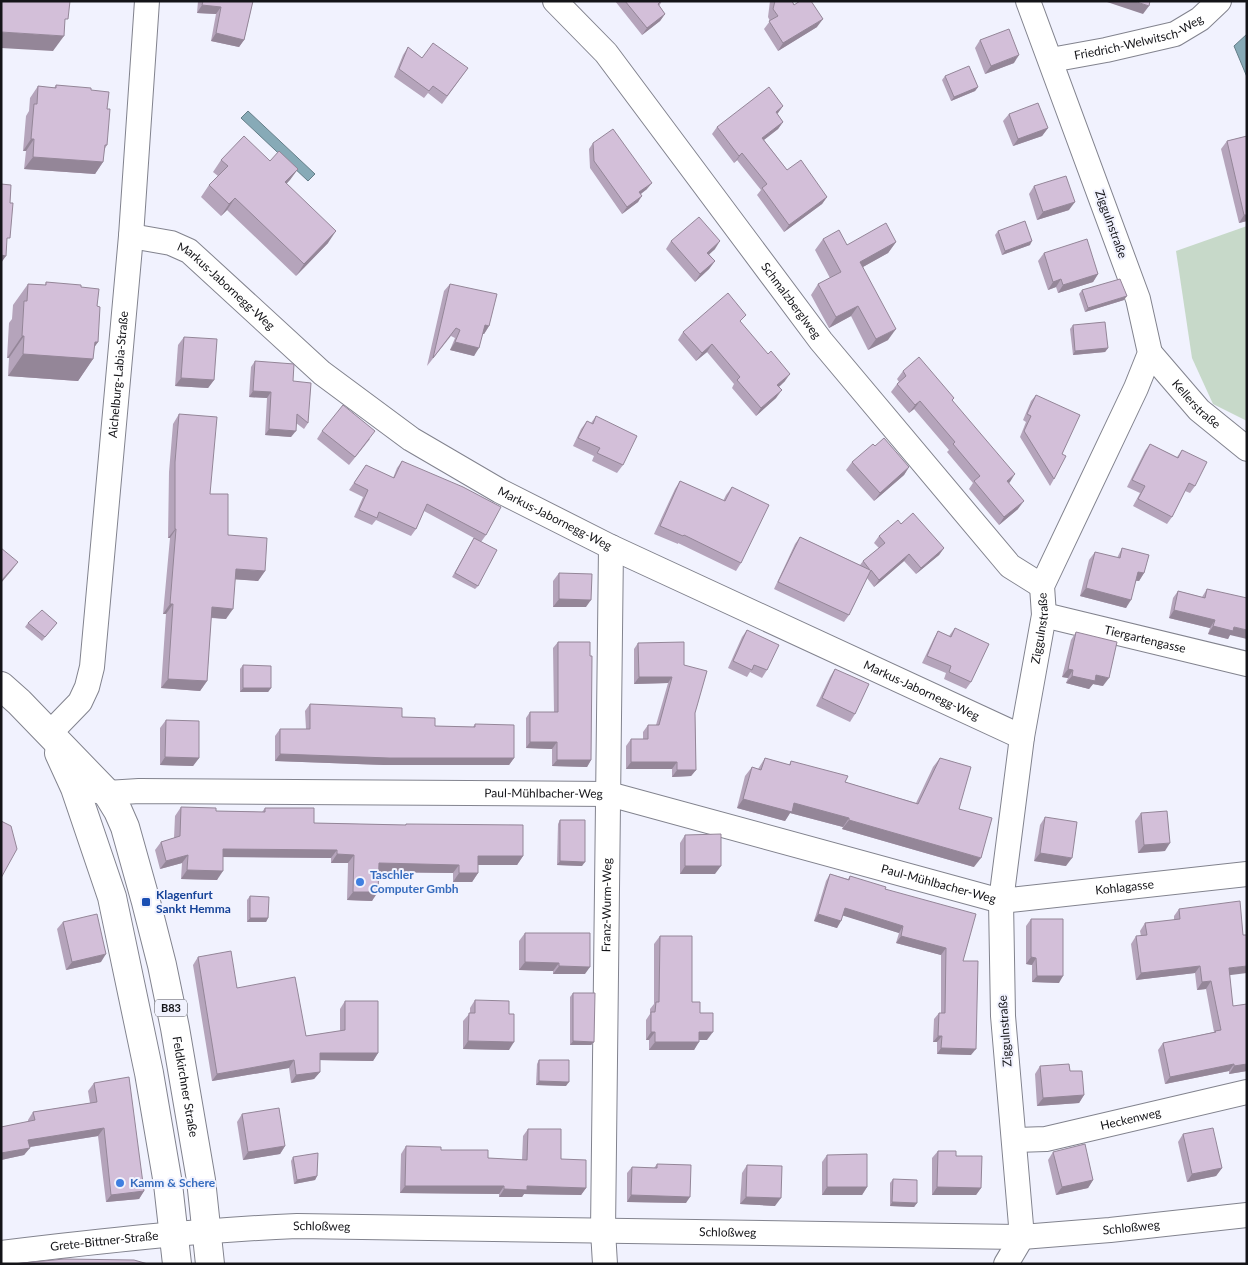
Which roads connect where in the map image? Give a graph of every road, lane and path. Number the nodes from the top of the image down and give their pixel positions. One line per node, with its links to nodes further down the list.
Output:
1 (147, 1): 6 (street, Aichelburg-Labia-Straße)
2 (555, 1): 10 (street, Schmalzberglweg)
3 (1028, 1): 5 (street, Ziggulnstraße)
4 (1219, 1): 5 (street, Friedrich-Welwitsch-Weg)
5 (1051, 60): 7 (street, Ziggulnstraße)
6 (131, 236): 9 (street, Markus-Jabornegg-Weg); 14 (street, Aichelburg-Labia-Straße)
7 (1150, 353): 8 (street, Kellerstraße); 10 (street, Ziggulnstraße)
8 (1247, 449)
9 (611, 547): 15 (street, Markus-Jabornegg-Weg); 18 (street, Franz-Wurm-Weg)
10 (1042, 586): 11 (street, Ziggulnstraße)
11 (1044, 615): 12 (street, Tiergartengasse); 15 (street, Ziggulnstraße)
12 (1247, 664)
13 (1, 686): 14 (main road, Feldkirchner Straße)
14 (50, 733): 16 (main road, Feldkirchner Straße / B83); 17 (main road, Feldkirchner Straße / B83)
15 (1022, 736): 20 (street, Ziggulnstraße)
16 (75, 788): 17 (street, Paul-Mühlbacher-Weg); 26 (main road, Feldkirchner Straße / B83)
17 (107, 793): 18 (street, Paul-Mühlbacher-Weg); 24 (main road, Feldkirchner Straße / B83)
18 (609, 794): 20 (street, Paul-Mühlbacher-Weg); 25 (street, Franz-Wurm-Weg)
19 (1247, 874): 20 (street, Kohlagasse)
20 (1001, 901): 22 (street, Ziggulnstraße)
21 (1247, 1092): 22 (street, Heckenweg)
22 (1014, 1140): 27 (street, Ziggulnstraße)
23 (1247, 1215): 27 (street, Schloßweg)
24 (207, 1231): 25 (street, Schloßweg); 26 (street, Grete-Bittner-Straße); 30 (main road, Feldkirchner Straße / B83)
25 (603, 1231): 27 (street, Schloßweg); 31 (street, Franz-Wurm-Weg)
26 (174, 1234): 28 (street, Grete-Bittner-Straße); 29 (main road, Feldkirchner Straße / B83)
27 (1022, 1237): 32 (street)
28 (1, 1252)
29 (177, 1264)
30 (210, 1264)
31 (605, 1264)
32 (1006, 1264)

